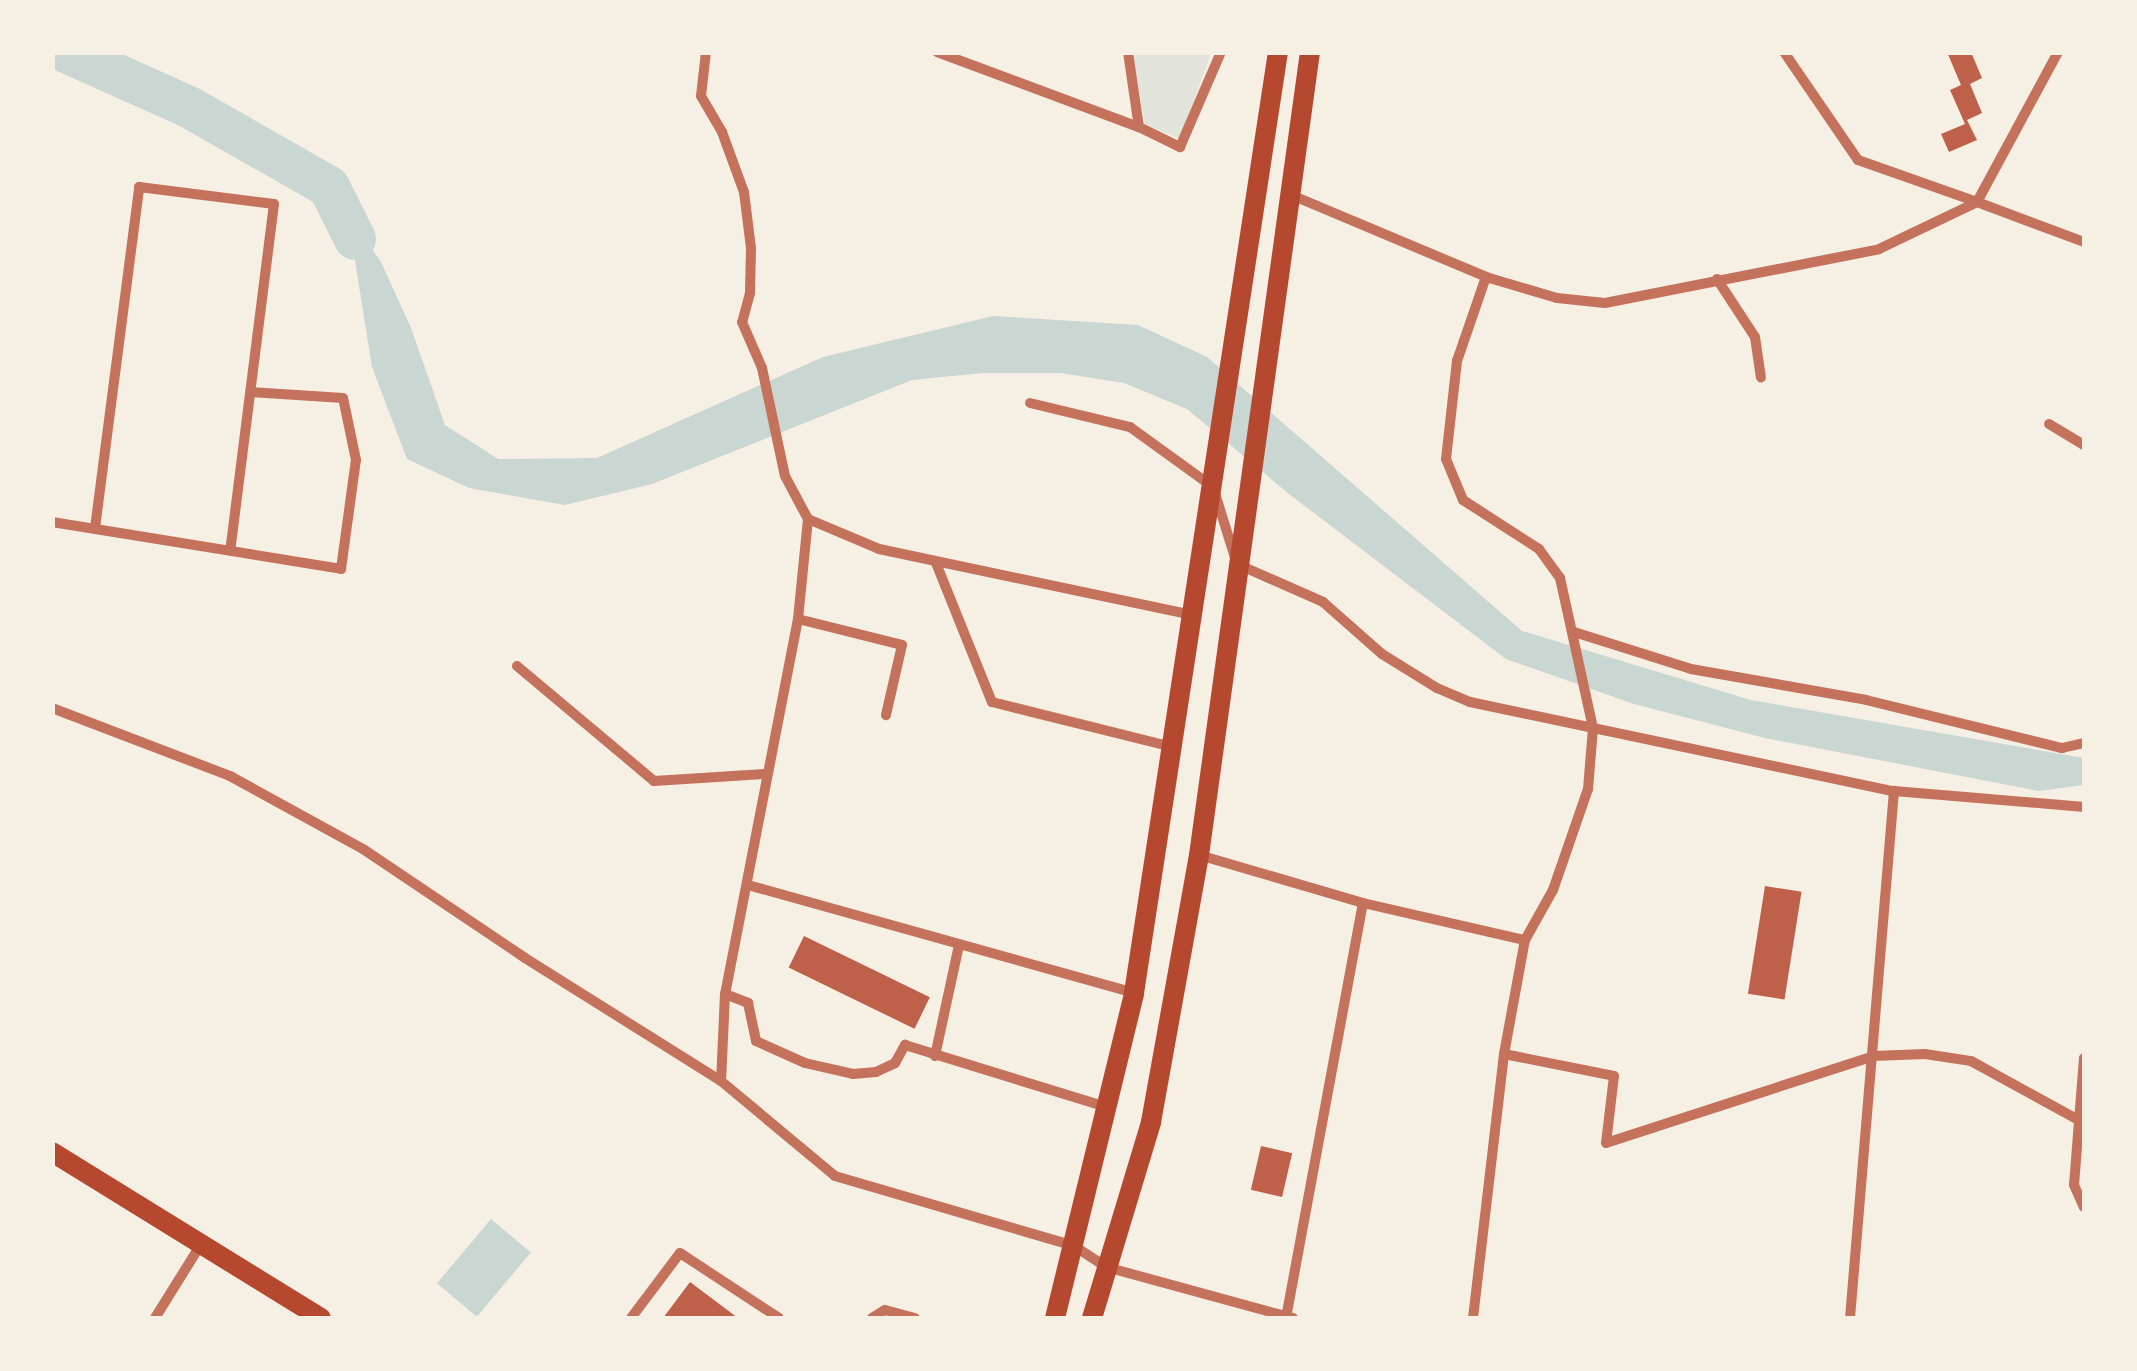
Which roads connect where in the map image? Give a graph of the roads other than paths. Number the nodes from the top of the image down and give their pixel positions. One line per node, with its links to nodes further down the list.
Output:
1 (706, 52): 21 (street)
2 (937, 52): 9 (street)
3 (1128, 52): 9 (street)
4 (1221, 52): 9 (street)
5 (1278, 52): 20 (highway)
6 (1310, 52): 10 (highway)
7 (1784, 52): 11 (street)
8 (2058, 52): 11 (street)
9 (1139, 127)
10 (1288, 193): 13 (street); 26 (highway)
11 (1977, 202): 12 (street); 14 (street)
12 (2084, 242)
13 (1486, 277): 14 (street); 29 (street)
14 (1717, 280): 15 (street)
15 (1761, 378)
16 (250, 392): 23 (street); 24 (street); 24 (street)
17 (1030, 403): 20 (street)
18 (2048, 424): 19 (street)
19 (2084, 445)
20 (1213, 487): 26 (street); 27 (highway)
21 (808, 519): 25 (street); 28 (street)
22 (52, 522): 23 (street)
23 (96, 528): 24 (street)
24 (230, 550)
25 (936, 563): 27 (street); 35 (street)
26 (1237, 564): 33 (street); 39 (highway)
27 (1193, 615): 35 (highway)
28 (798, 619): 32 (street); 36 (street)
29 (1574, 632): 33 (street); 34 (street)
30 (517, 666): 36 (street)
31 (52, 708): 50 (street)
32 (886, 715)
33 (1593, 728): 37 (street); 42 (street)
34 (2084, 742)
35 (1173, 748): 44 (highway)
36 (765, 774): 40 (street)
37 (1894, 791): 38 (street); 48 (street)
38 (2084, 807)
39 (1199, 856): 41 (street); 57 (highway)
40 (748, 885): 43 (street); 45 (street)
41 (1363, 904): 42 (street); 66 (street)
42 (1525, 940): 46 (street)
43 (959, 945): 44 (street); 47 (street)
44 (1134, 993): 51 (highway)
45 (725, 994): 47 (street); 50 (street)
46 (1504, 1054): 48 (street); 67 (street)
47 (935, 1056): 51 (street)
48 (1873, 1056): 52 (street); 68 (street)
49 (2084, 1058): 52 (street)
50 (721, 1081): 56 (street)
51 (1107, 1107): 56 (highway)
52 (2080, 1121): 54 (street)
53 (52, 1152): 55 (highway)
54 (2084, 1208)
55 (201, 1244): 58 (street); 59 (highway)
56 (1074, 1246): 57 (street); 64 (highway)
57 (1106, 1267): 65 (highway); 66 (street)
58 (155, 1318)
59 (321, 1318)
60 (631, 1318): 61 (street)
61 (779, 1318)
62 (872, 1318): 63 (street)
63 (915, 1318)
64 (1055, 1318)
65 (1092, 1318)
66 (1289, 1318)
67 (1472, 1318)
68 (1850, 1318)

